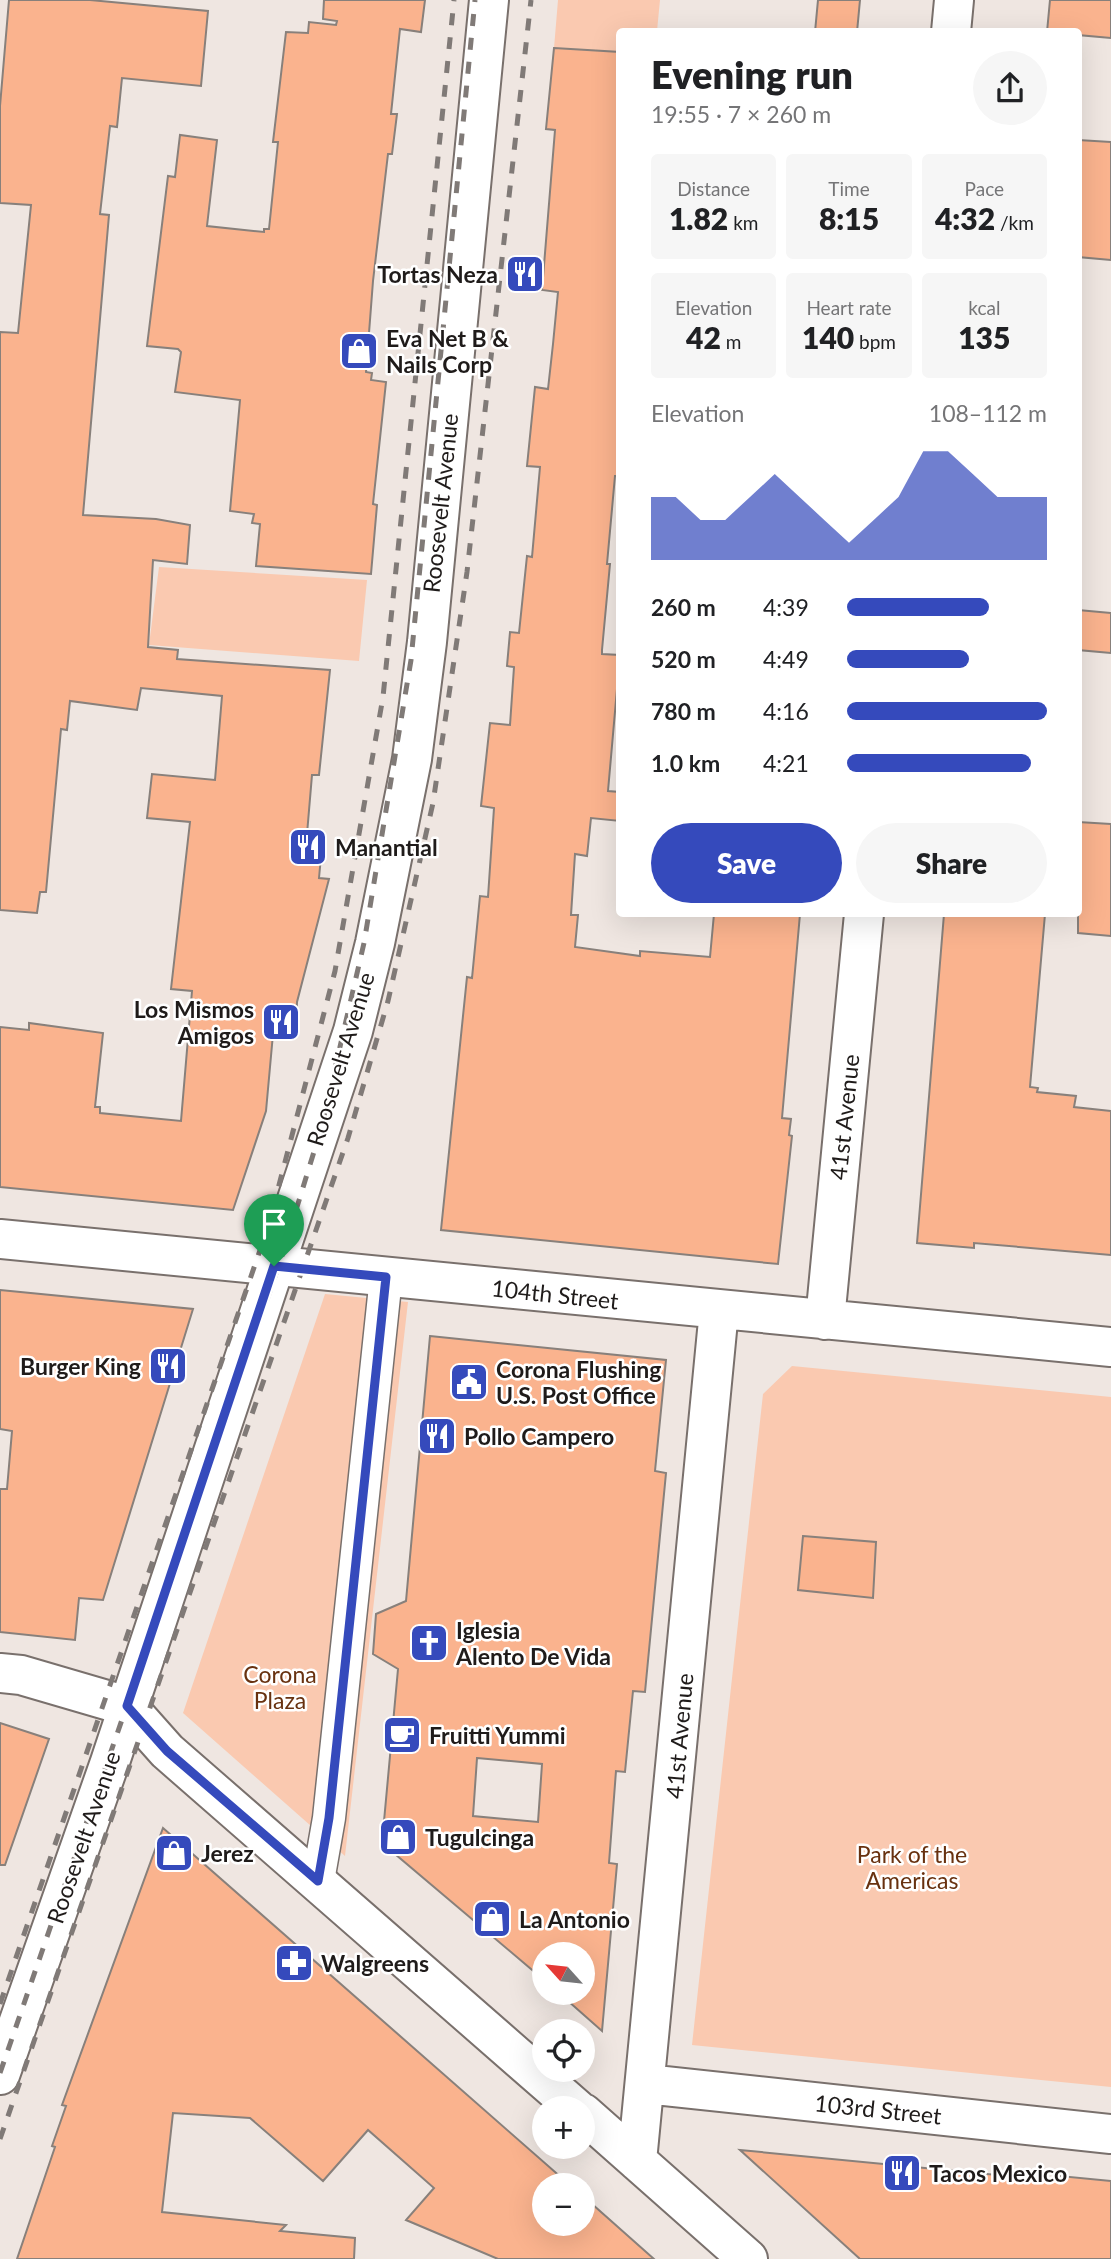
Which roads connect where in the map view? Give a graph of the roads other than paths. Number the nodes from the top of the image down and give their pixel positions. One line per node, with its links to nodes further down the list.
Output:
1 (489, 0): 6 (street, Roosevelt Avenue)
2 (954, 0): 3 (street)
3 (951, 28)
4 (864, 917): 9 (street, 41st Avenue)
5 (0, 1239): 6 (street, 104th Street)
6 (274, 1266): 7 (street, 104th Street); 12 (street, Roosevelt Avenue)
7 (386, 1277): 8 (street, 104th Street); 13 (street)
8 (719, 1310): 9 (street, 104th Street); 15 (street, 41st Avenue)
9 (825, 1320): 10 (street, 104th Street)
10 (1111, 1347)
11 (0, 1673): 12 (street)
12 (127, 1706): 13 (street); 14 (street, Roosevelt Avenue)
13 (318, 1881): 16 (street)
14 (0, 2075)
15 (646, 2084): 18 (street, 103rd Street); 19 (street, 41st Avenue)
16 (562, 2096)
17 (595, 2124): 19 (street)
18 (1111, 2134)
19 (637, 2161): 20 (street)
20 (738, 2255)

